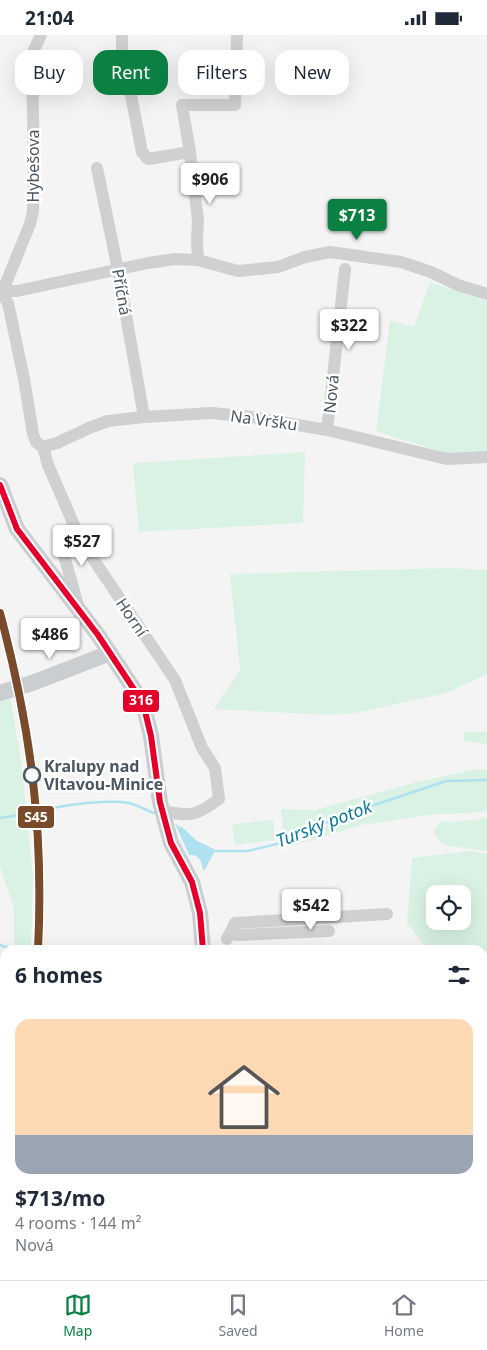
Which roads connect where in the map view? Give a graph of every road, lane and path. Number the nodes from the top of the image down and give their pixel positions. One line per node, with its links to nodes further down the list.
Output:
1 (41, 35): 9 (street, Hybešova)
2 (122, 35): 4 (street)
3 (237, 35): 4 (street)
4 (190, 153): 6 (street)
5 (97, 168): 8 (street, Příčná)
6 (198, 260): 8 (street); 10 (street)
7 (345, 269): 12 (street, Nová)
8 (118, 270): 9 (street); 11 (street, Příčná)
9 (0, 291): 13 (street, Horní)
10 (487, 294)
11 (144, 417): 12 (street, Na Vršku); 13 (street, Na Vršku)
12 (327, 430): 14 (street, Na Vršku)
13 (43, 447): 20 (street, Horní)
14 (487, 457)
15 (0, 485): 17 (main road)
16 (62, 549): 17 (street)
17 (80, 611): 18 (main road)
18 (110, 653): 19 (main road); 20 (main road)
19 (0, 693)
20 (162, 811): 23 (main road)
21 (387, 914): 22 (street)
22 (329, 931)
23 (203, 945)

